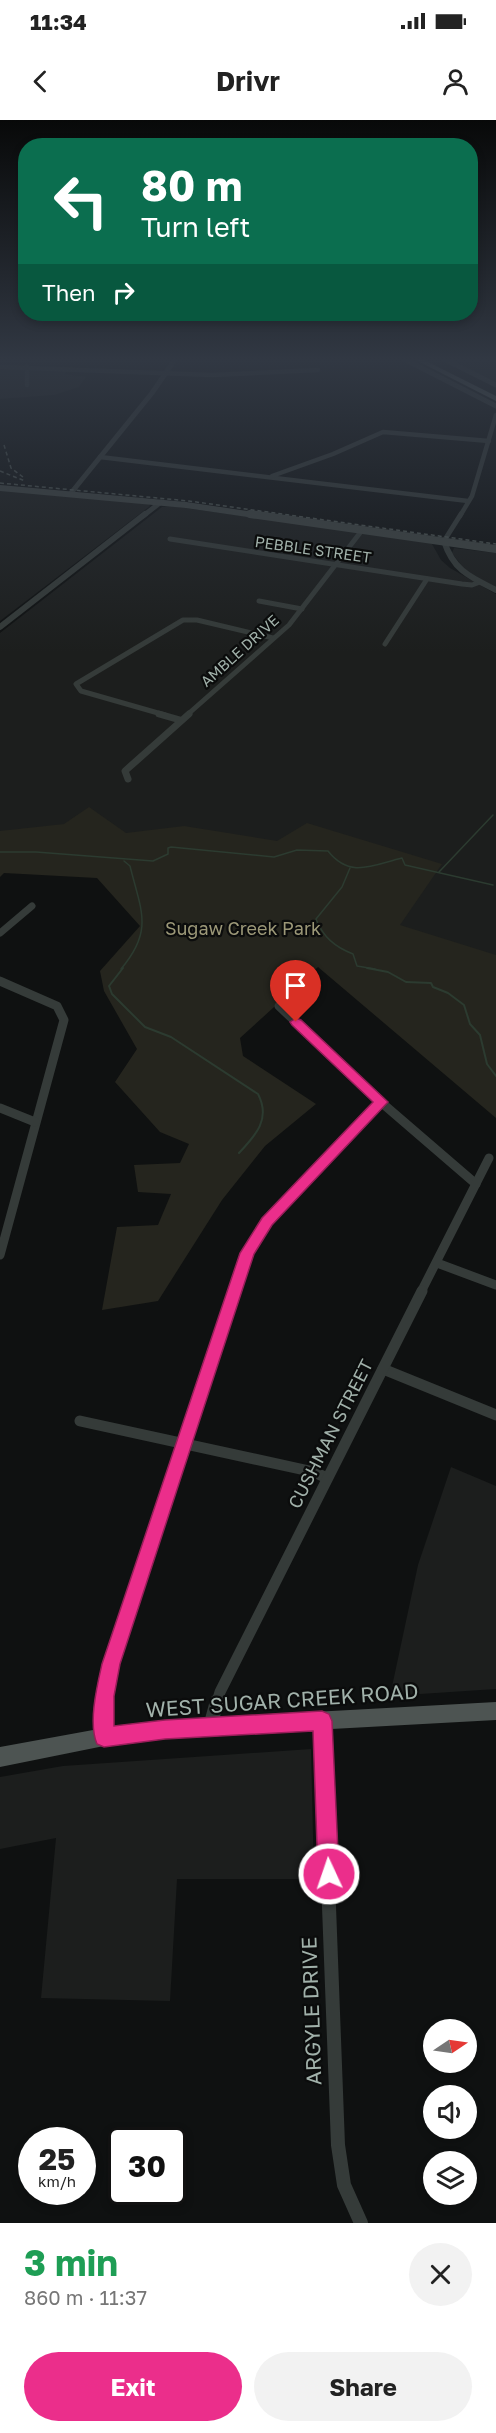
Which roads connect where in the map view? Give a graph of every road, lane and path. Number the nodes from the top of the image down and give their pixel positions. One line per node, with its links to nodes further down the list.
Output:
1 (327, 456): 4 (street)
2 (484, 456): 7 (street)
3 (100, 457): 4 (street); 6 (street)
4 (268, 477): 7 (street)
5 (0, 488): 6 (main road)
6 (71, 493): 8 (main road)
7 (468, 501): 11 (street)
8 (161, 502): 9 (main road); 21 (street)
9 (363, 529): 11 (main road); 13 (street, AMBLE DRIVE)
10 (170, 539): 13 (street, PEBBLE STREET)
11 (444, 541): 12 (main road); 15 (street)
12 (496, 549)
13 (335, 565): 14 (street, PEBBLE STREET); 20 (street, AMBLE DRIVE)
14 (427, 579): 16 (street, PEBBLE STREET); 23 (street)
15 (478, 581): 16 (street, PEBBLE STREET); 17 (street, PEBBLE STREET); 18 (street)
16 (454, 583): 17 (street, PEBBLE STREET)
17 (462, 584): 18 (street, PEBBLE STREET)
18 (496, 590)
19 (259, 601): 20 (street)
20 (302, 609): 22 (street, AMBLE DRIVE)
21 (0, 627)
22 (273, 639): 24 (street, AMBLE DRIVE); 24 (street)
23 (385, 644)
24 (180, 720): 25 (street, AMBLE DRIVE)
25 (128, 779)
26 (32, 906): 27 (street)
27 (0, 933)
28 (0, 981): 32 (street)
29 (279, 1006): 30 (street)
30 (382, 1102): 34 (street); 41 (street)
31 (0, 1108): 32 (street)
32 (35, 1122): 35 (street)
33 (489, 1158): 34 (street, CUSHMAN STREET)
34 (476, 1184): 36 (street, CUSHMAN STREET)
35 (0, 1255)
36 (436, 1263): 37 (street); 38 (street, CUSHMAN STREET)
37 (496, 1285)
38 (383, 1369): 39 (street); 42 (street, CUSHMAN STREET)
39 (496, 1414)
40 (80, 1421): 41 (street)
41 (183, 1444): 42 (street); 46 (street)
42 (327, 1478): 45 (street, CUSHMAN STREET)
43 (496, 1711): 44 (main road, WEST SUGAR CREEK ROAD)
44 (322, 1721): 45 (main road, WEST SUGAR CREEK ROAD); 48 (street, ARGYLE DRIVE)
45 (210, 1727): 46 (main road, WEST SUGAR CREEK ROAD)
46 (104, 1737): 47 (main road, WEST SUGAR CREEK ROAD)
47 (0, 1757)
48 (360, 2223)

